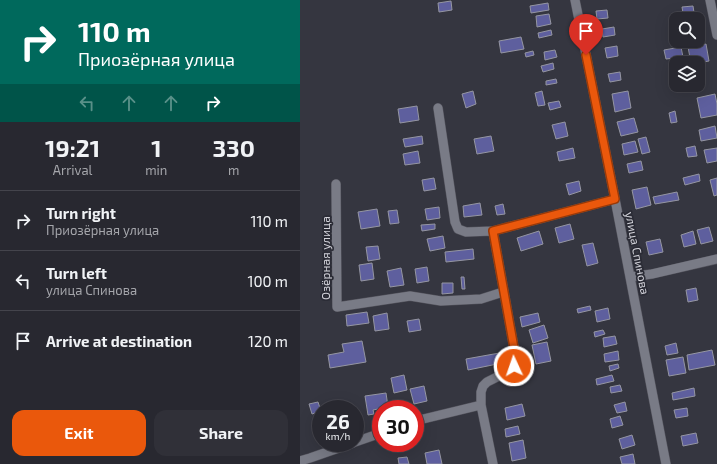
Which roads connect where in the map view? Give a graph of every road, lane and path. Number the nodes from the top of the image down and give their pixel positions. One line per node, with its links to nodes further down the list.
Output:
1 (575, 0): 6 (street, улица Спинова)
2 (710, 0): 3 (street)
3 (717, 35)
4 (438, 108): 7 (street)
5 (336, 184): 10 (street, Озёрная улица)
6 (615, 199): 7 (street); 9 (street, улица Спинова)
7 (493, 231): 10 (street)
8 (717, 259): 9 (street)
9 (630, 277): 17 (street, улица Спинова)
10 (503, 292): 11 (street)
11 (481, 406): 12 (street); 16 (street)
12 (424, 419)
13 (332, 452): 15 (street)
14 (300, 460): 15 (street)
15 (311, 461)
16 (493, 464)
17 (666, 464)

